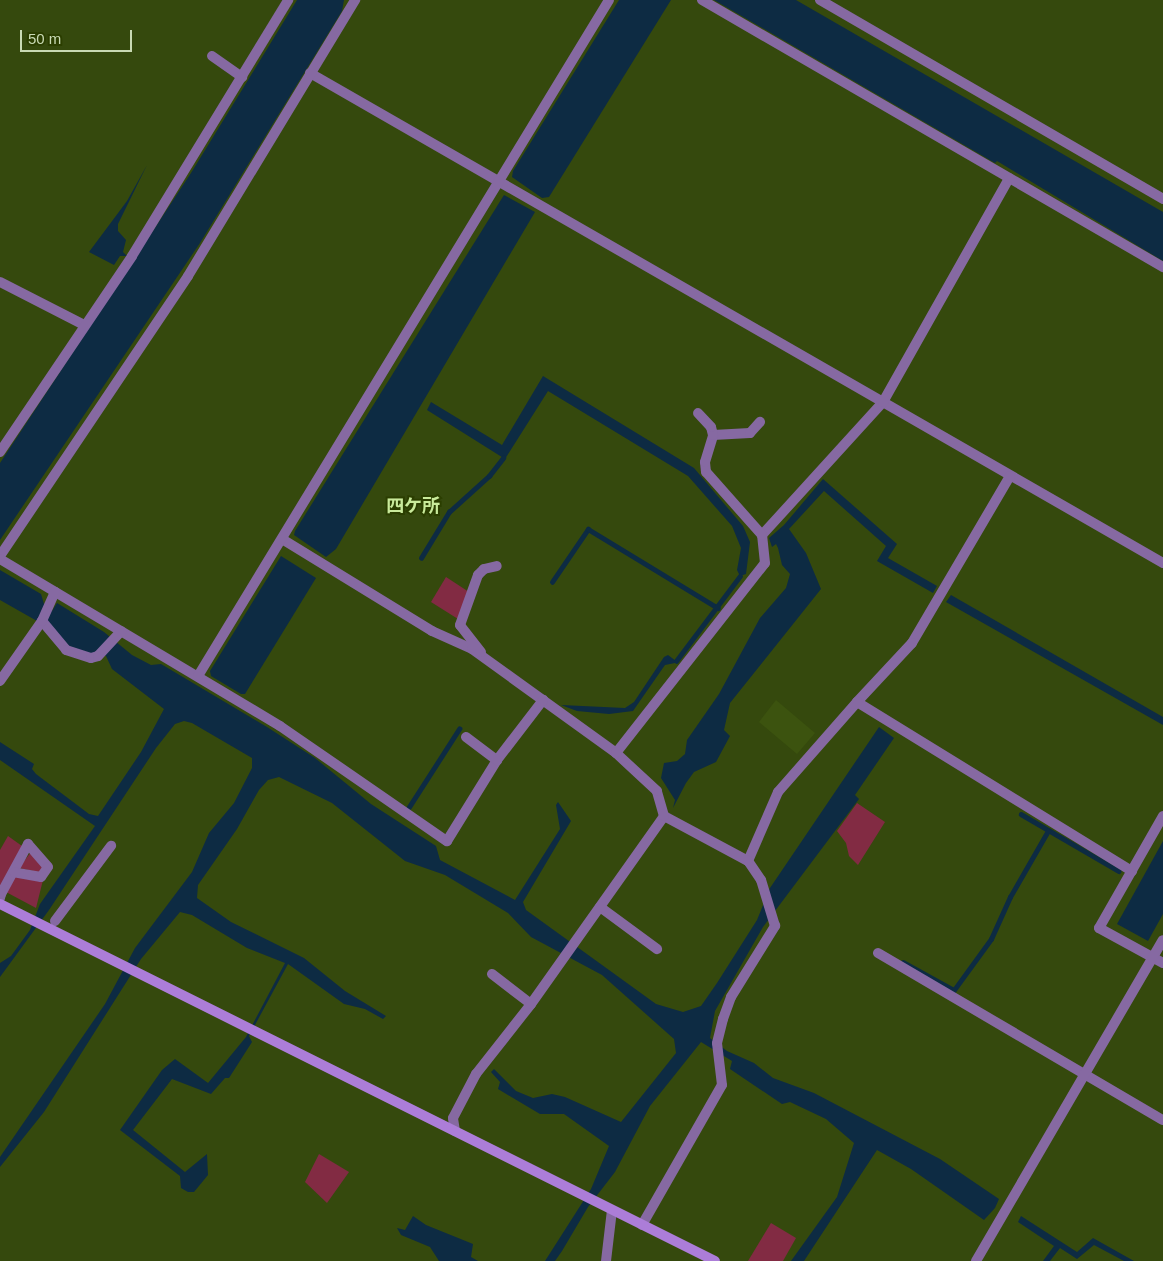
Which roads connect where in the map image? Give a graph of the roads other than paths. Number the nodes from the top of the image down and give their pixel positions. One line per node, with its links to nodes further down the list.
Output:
1 (288, 0): 9 (street)
2 (355, 0): 8 (street)
3 (609, 0): 11 (street)
4 (702, 0): 10 (street)
5 (820, 0): 6 (street)
6 (836, 4): 12 (street)
7 (212, 56): 9 (street)
8 (310, 73): 11 (street); 24 (street)
9 (242, 77): 15 (street)
10 (1009, 178): 13 (street); 16 (street)
11 (499, 182): 16 (street); 23 (street)
12 (1163, 199)
13 (1163, 267)
14 (0, 282): 15 (street)
15 (84, 325): 20 (street)
16 (883, 402): 21 (street); 22 (street)
17 (698, 413): 19 (street)
18 (760, 422): 19 (street)
19 (713, 435): 22 (street)
20 (0, 452)
21 (1010, 476): 25 (street); 35 (street)
22 (762, 535): 37 (street)
23 (282, 539): 30 (street); 32 (street)
24 (0, 558): 27 (street)
25 (1163, 563)
26 (498, 566): 30 (street)
27 (54, 592): 28 (street); 29 (street)
28 (42, 621): 29 (street); 31 (street)
29 (121, 631): 32 (street)
30 (488, 661): 34 (street)
31 (4, 666): 33 (street)
32 (198, 676): 38 (street)
33 (0, 681)
34 (543, 700): 37 (street); 38 (street)
35 (857, 702): 42 (street); 43 (street)
36 (466, 737): 38 (street)
37 (616, 753): 39 (street)
38 (497, 760)
39 (664, 816): 42 (street); 47 (street)
40 (1163, 816): 43 (street)
41 (111, 846): 48 (street)
42 (748, 861): 60 (street)
43 (1132, 870): 52 (street)
44 (14, 872): 45 (street)
45 (0, 898)
46 (0, 904): 58 (street)
47 (600, 907): 50 (street); 55 (street)
48 (55, 921)
49 (1163, 940): 52 (street)
50 (657, 949)
51 (878, 953): 56 (street)
52 (1153, 957): 53 (street); 56 (street)
53 (1163, 963)
54 (492, 974): 55 (street)
55 (531, 1004): 58 (street)
56 (1085, 1075): 57 (street); 63 (street)
57 (1163, 1120)
58 (454, 1131): 59 (street)
59 (612, 1210): 60 (street); 61 (street)
60 (642, 1224): 62 (street)
61 (606, 1261)
62 (715, 1261)
63 (976, 1261)

